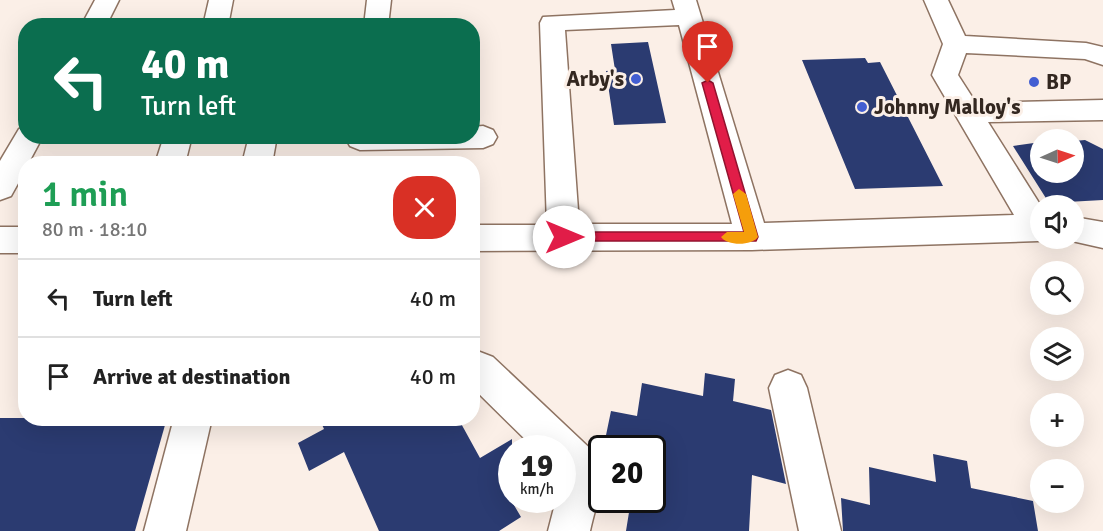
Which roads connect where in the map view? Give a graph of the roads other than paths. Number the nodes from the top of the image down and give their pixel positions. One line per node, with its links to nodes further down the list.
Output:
1 (107, 0): 6 (street)
2 (221, 0): 7 (street)
3 (380, 0): 8 (street)
4 (936, 0): 9 (street)
5 (687, 9): 23 (street); 24 (street)
6 (97, 18)
7 (216, 18)
8 (377, 18)
9 (956, 44): 10 (street); 12 (street)
10 (1103, 56)
11 (1103, 110): 12 (street)
12 (968, 113): 19 (street)
13 (480, 137): 14 (street)
14 (483, 137)
15 (25, 144): 18 (street)
16 (387, 144): 17 (street)
17 (359, 146)
18 (0, 188)
19 (1030, 213)
20 (1030, 227): 24 (street)
21 (1084, 232): 22 (street)
22 (1103, 235)
23 (564, 237): 24 (street); 25 (street)
24 (752, 237)
25 (480, 238)
26 (0, 240): 27 (street)
27 (18, 240)
28 (480, 369): 31 (street)
29 (788, 388): 37 (street)
30 (192, 426): 35 (street)
31 (548, 435)
32 (576, 462): 33 (street)
33 (576, 500)
34 (573, 513): 36 (street)
35 (165, 531)
36 (569, 531)
37 (820, 531)

